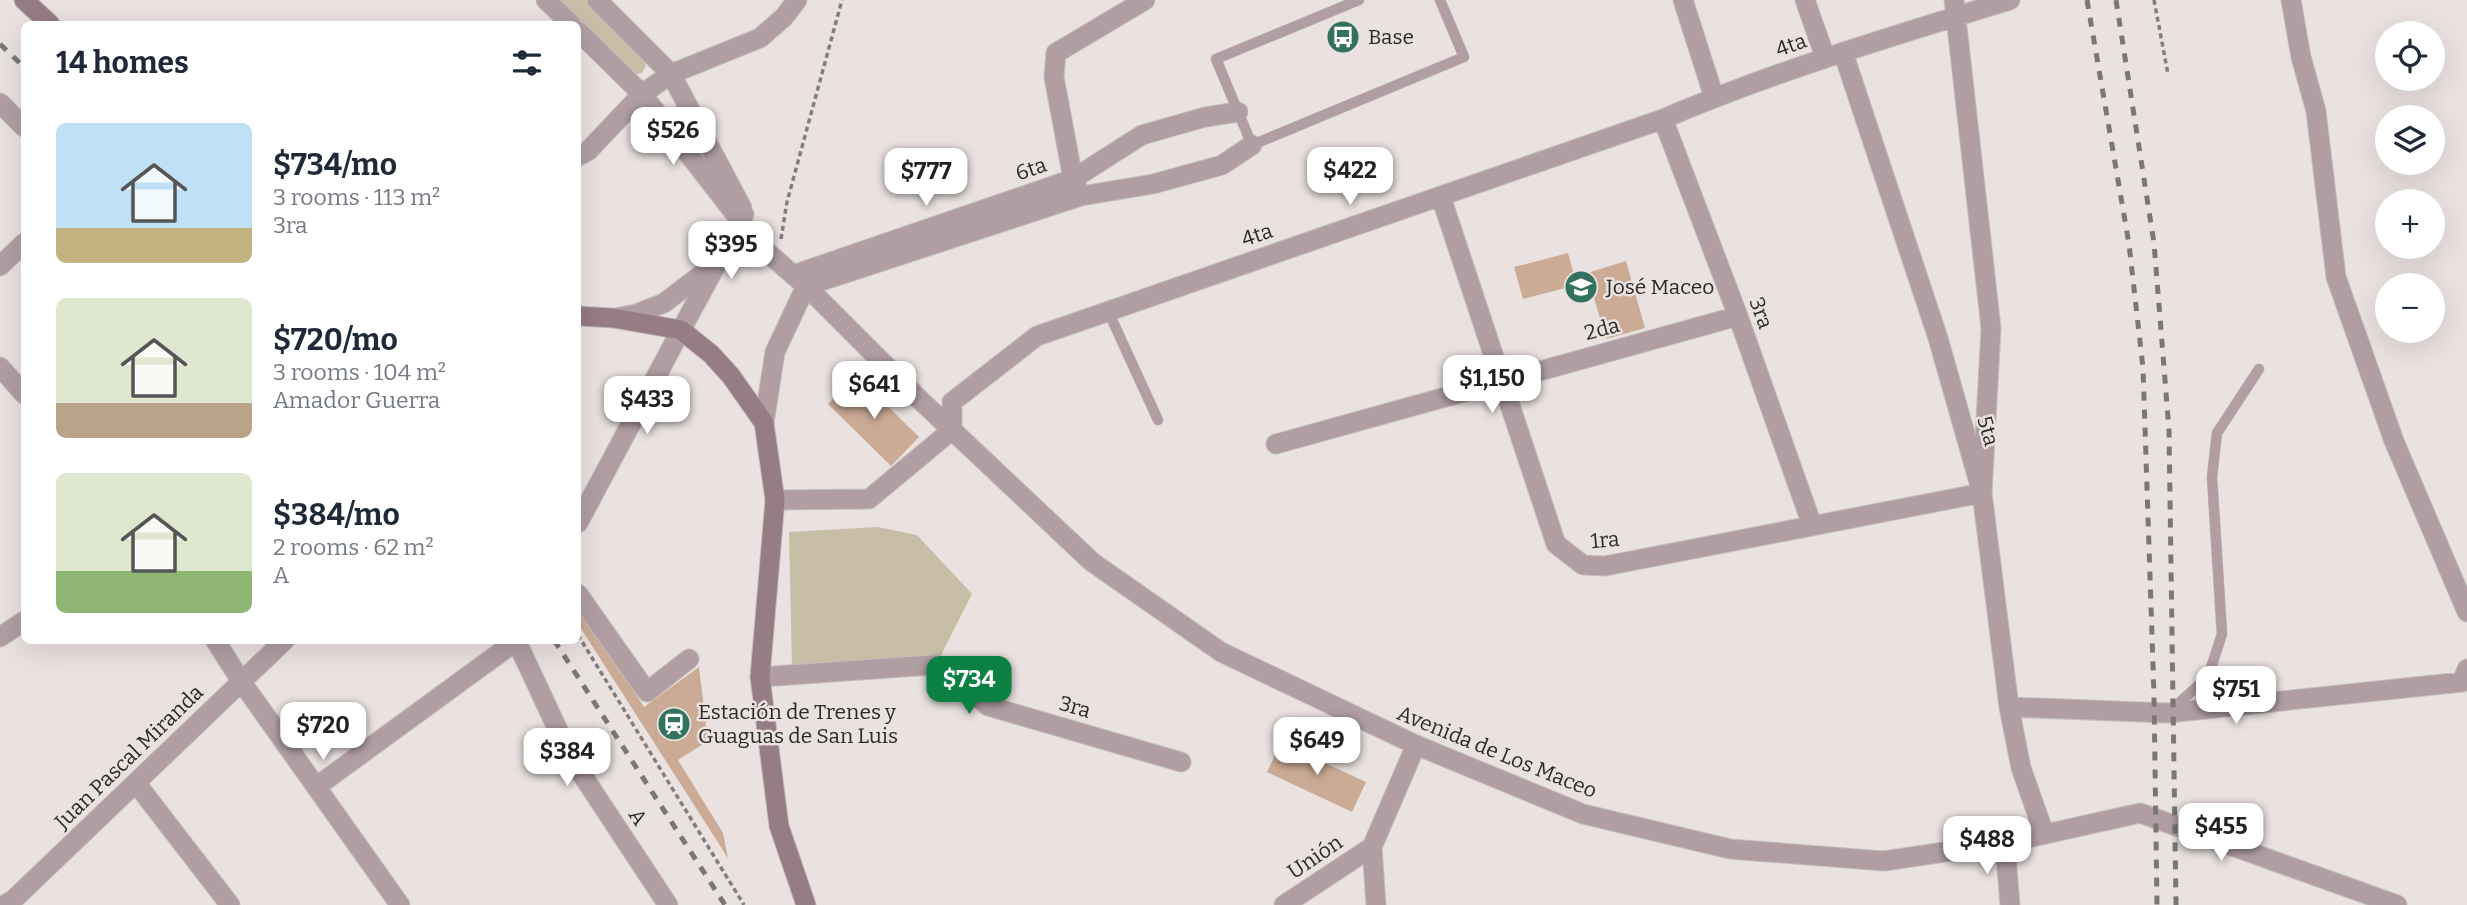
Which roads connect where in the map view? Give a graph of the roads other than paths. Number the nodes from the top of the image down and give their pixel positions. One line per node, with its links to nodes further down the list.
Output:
1 (24, 0): 13 (main road)
2 (546, 0): 14 (street)
3 (597, 0): 17 (street, Avenida de Los Maceo)
4 (797, 0): 17 (street)
5 (1145, 0): 26 (street)
6 (1359, 0): 21 (lane)
7 (1440, 0): 24 (lane)
8 (1683, 0): 19 (street)
9 (1805, 0): 16 (street, 5ta)
10 (2010, 0): 12 (street, 4ta)
11 (2291, 0): 51 (street)
12 (1955, 8): 16 (street, 4ta); 46 (street)
13 (47, 21)
14 (568, 21)
15 (581, 34): 18 (street, Avenida de Los Maceo)
16 (1834, 54): 19 (street, 4ta); 46 (street, 5ta)
17 (671, 74): 18 (street); 28 (street, Avenida de Los Maceo)
18 (642, 94): 25 (street); 28 (street, Avenida de Los Maceo)
19 (1714, 97): 22 (street, 4ta)
20 (0, 103): 23 (street)
21 (1238, 112): 24 (lane); 26 (street, 6ta)
22 (1663, 119): 27 (street, 4ta); 35 (street, 3ra)
23 (21, 124)
24 (1252, 145): 26 (street, 6ta)
25 (581, 154)
26 (1077, 187): 32 (street, 6ta)
27 (1441, 197): 33 (street, 4ta); 40 (street, 1ra)
28 (742, 217): 30 (street); 32 (street, Avenida de Los Maceo); 32 (street, Avenida de Los Maceo)
29 (21, 246): 31 (street)
30 (720, 260): 36 (street); 37 (street)
31 (0, 266)
32 (800, 281): 43 (street); 44 (street, Avenida de Los Maceo)
33 (1108, 310): 42 (lane); 44 (street, 4ta)
34 (581, 316): 36 (main road)
35 (1738, 316): 40 (street, 2da); 49 (street, 3ra)
36 (613, 318): 37 (main road)
37 (681, 330): 43 (main road); 48 (street)
38 (0, 367): 41 (street)
39 (2259, 369): 63 (lane)
40 (1502, 380): 45 (street, 2da); 49 (street, 1ra)
41 (21, 391)
42 (1158, 420)
43 (764, 423): 47 (main road)
44 (952, 430): 47 (street); 64 (street, Avenida de Los Maceo)
45 (1276, 444)
46 (1982, 493): 49 (street, 1ra); 62 (street, 5ta)
47 (775, 499): 60 (main road)
48 (581, 517)
49 (1812, 524)
50 (581, 598): 58 (street)
51 (2467, 612)
52 (21, 623): 53 (street)
53 (0, 637)
54 (218, 644): 61 (street)
55 (281, 644): 61 (street, Juan Pascal Miranda)
56 (512, 644): 67 (street)
57 (517, 644): 74 (street, A)
58 (689, 659)
59 (2467, 669): 63 (street)
60 (760, 677): 65 (street, 3ra); 75 (main road)
61 (241, 681): 66 (street, Juan Pascal Miranda); 67 (street)
62 (2009, 707): 63 (street); 68 (street, 5ta)
63 (2168, 713)
64 (1416, 745): 69 (street, Avenida de Los Maceo); 70 (street)
65 (1181, 762)
66 (136, 783): 71 (street, Juan Pascal Miranda); 72 (street)
67 (316, 788): 73 (street)
68 (2044, 833): 69 (street, Avenida de Los Maceo); 79 (street, Avenida de Los Maceo)
69 (2005, 843): 78 (street)
70 (1372, 847): 76 (street, Unión); 77 (street)
71 (4, 905)
72 (230, 905)
73 (400, 905)
74 (668, 905)
75 (806, 905)
76 (1284, 905)
77 (1376, 905)
78 (2010, 905)
79 (2397, 905)

